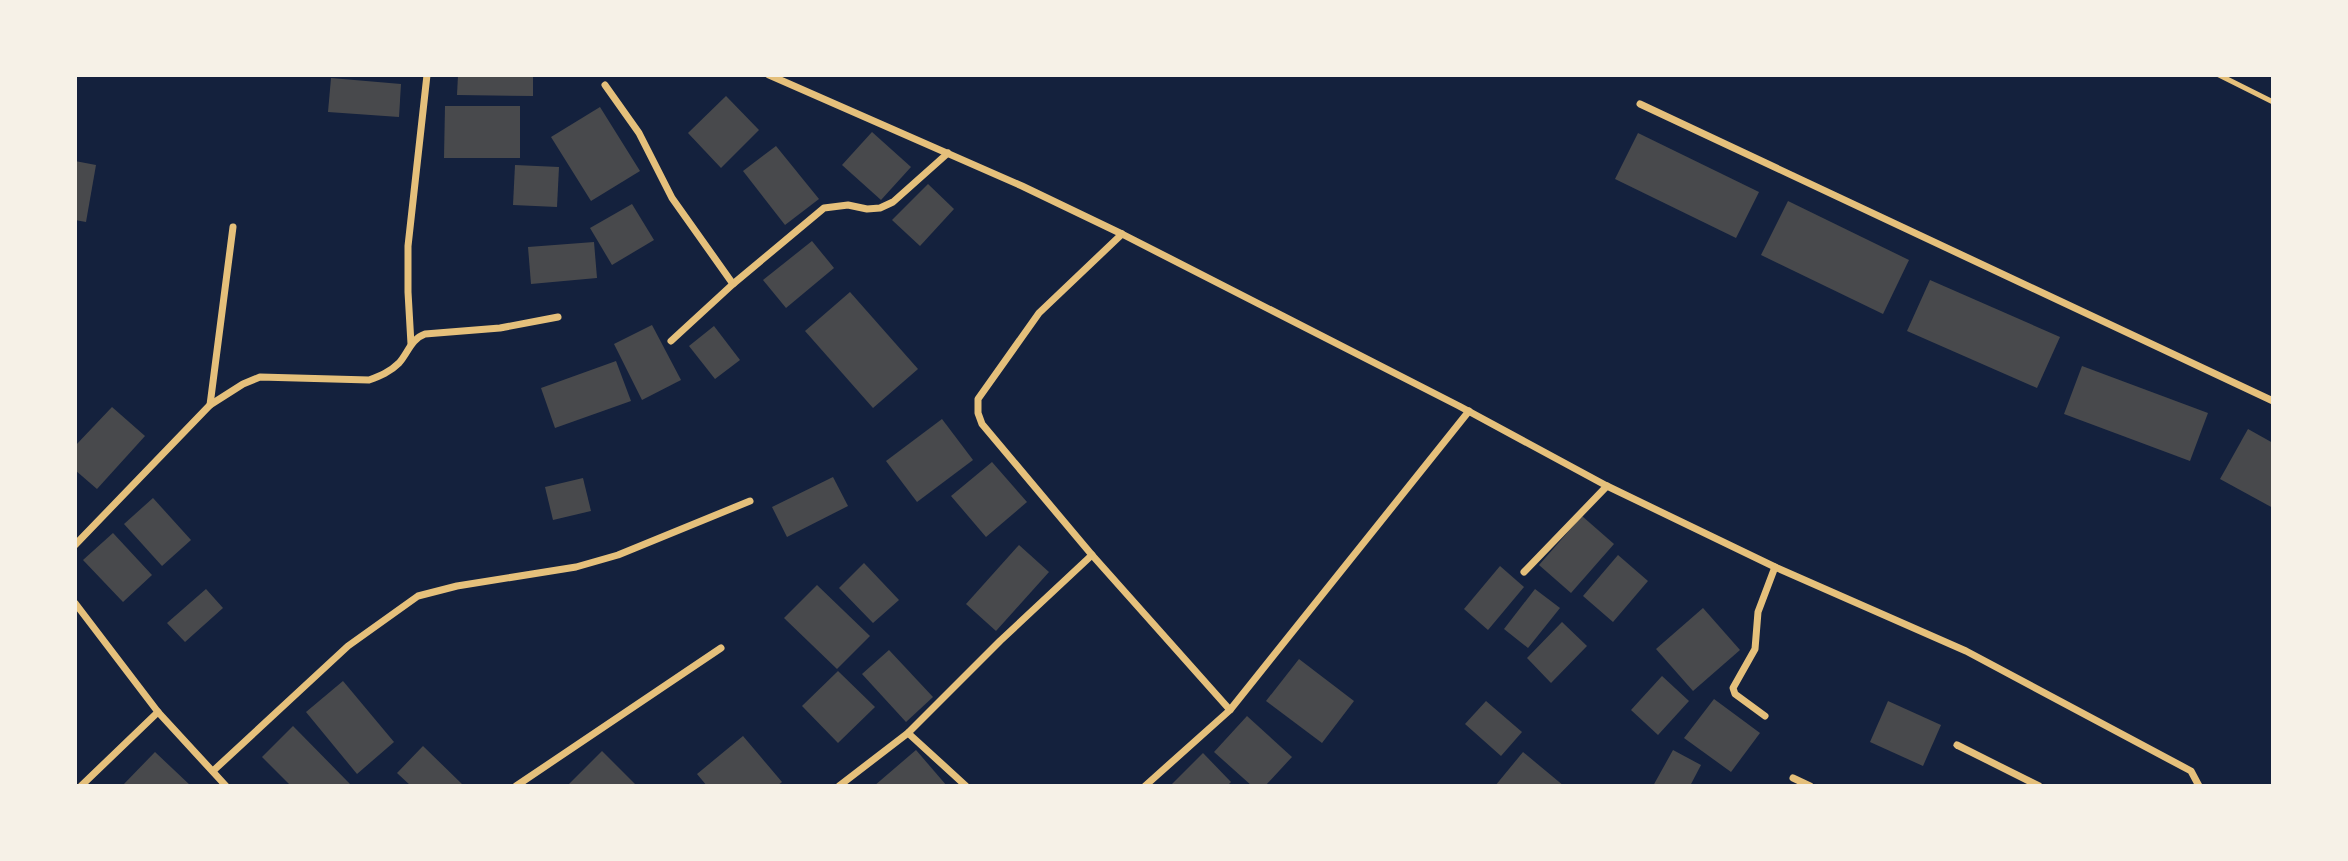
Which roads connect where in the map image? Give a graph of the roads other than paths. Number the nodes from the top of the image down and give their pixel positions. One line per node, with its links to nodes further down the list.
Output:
1 (427, 75): 13 (street)
2 (769, 75): 7 (street)
3 (2219, 75): 5 (lane)
4 (605, 85): 10 (street)
5 (2273, 102)
6 (1640, 104): 14 (street)
7 (948, 153): 9 (street); 10 (street)
8 (233, 227): 15 (street)
9 (1122, 234): 16 (street); 20 (street)
10 (733, 285): 12 (street)
11 (558, 317): 13 (street)
12 (671, 341)
13 (411, 345): 15 (street)
14 (2273, 401)
15 (209, 405): 19 (street)
16 (1469, 411): 17 (street); 25 (street)
17 (1607, 486): 21 (street); 22 (street)
18 (750, 501): 30 (street)
19 (75, 545)
20 (1092, 555): 25 (street); 28 (street)
21 (1775, 567): 27 (street); 40 (street)
22 (1524, 572)
23 (75, 603): 26 (street)
24 (721, 648): 34 (street)
25 (1230, 710): 37 (street)
26 (158, 712): 30 (street); 32 (street)
27 (1765, 716)
28 (908, 733): 35 (street); 36 (street)
29 (1957, 745): 39 (street)
30 (213, 771): 33 (street)
31 (1793, 778): 38 (street)
32 (81, 786)
33 (226, 786)
34 (516, 786)
35 (839, 786)
36 (966, 786)
37 (1145, 786)
38 (1810, 786)
39 (2039, 786)
40 (2199, 786)

